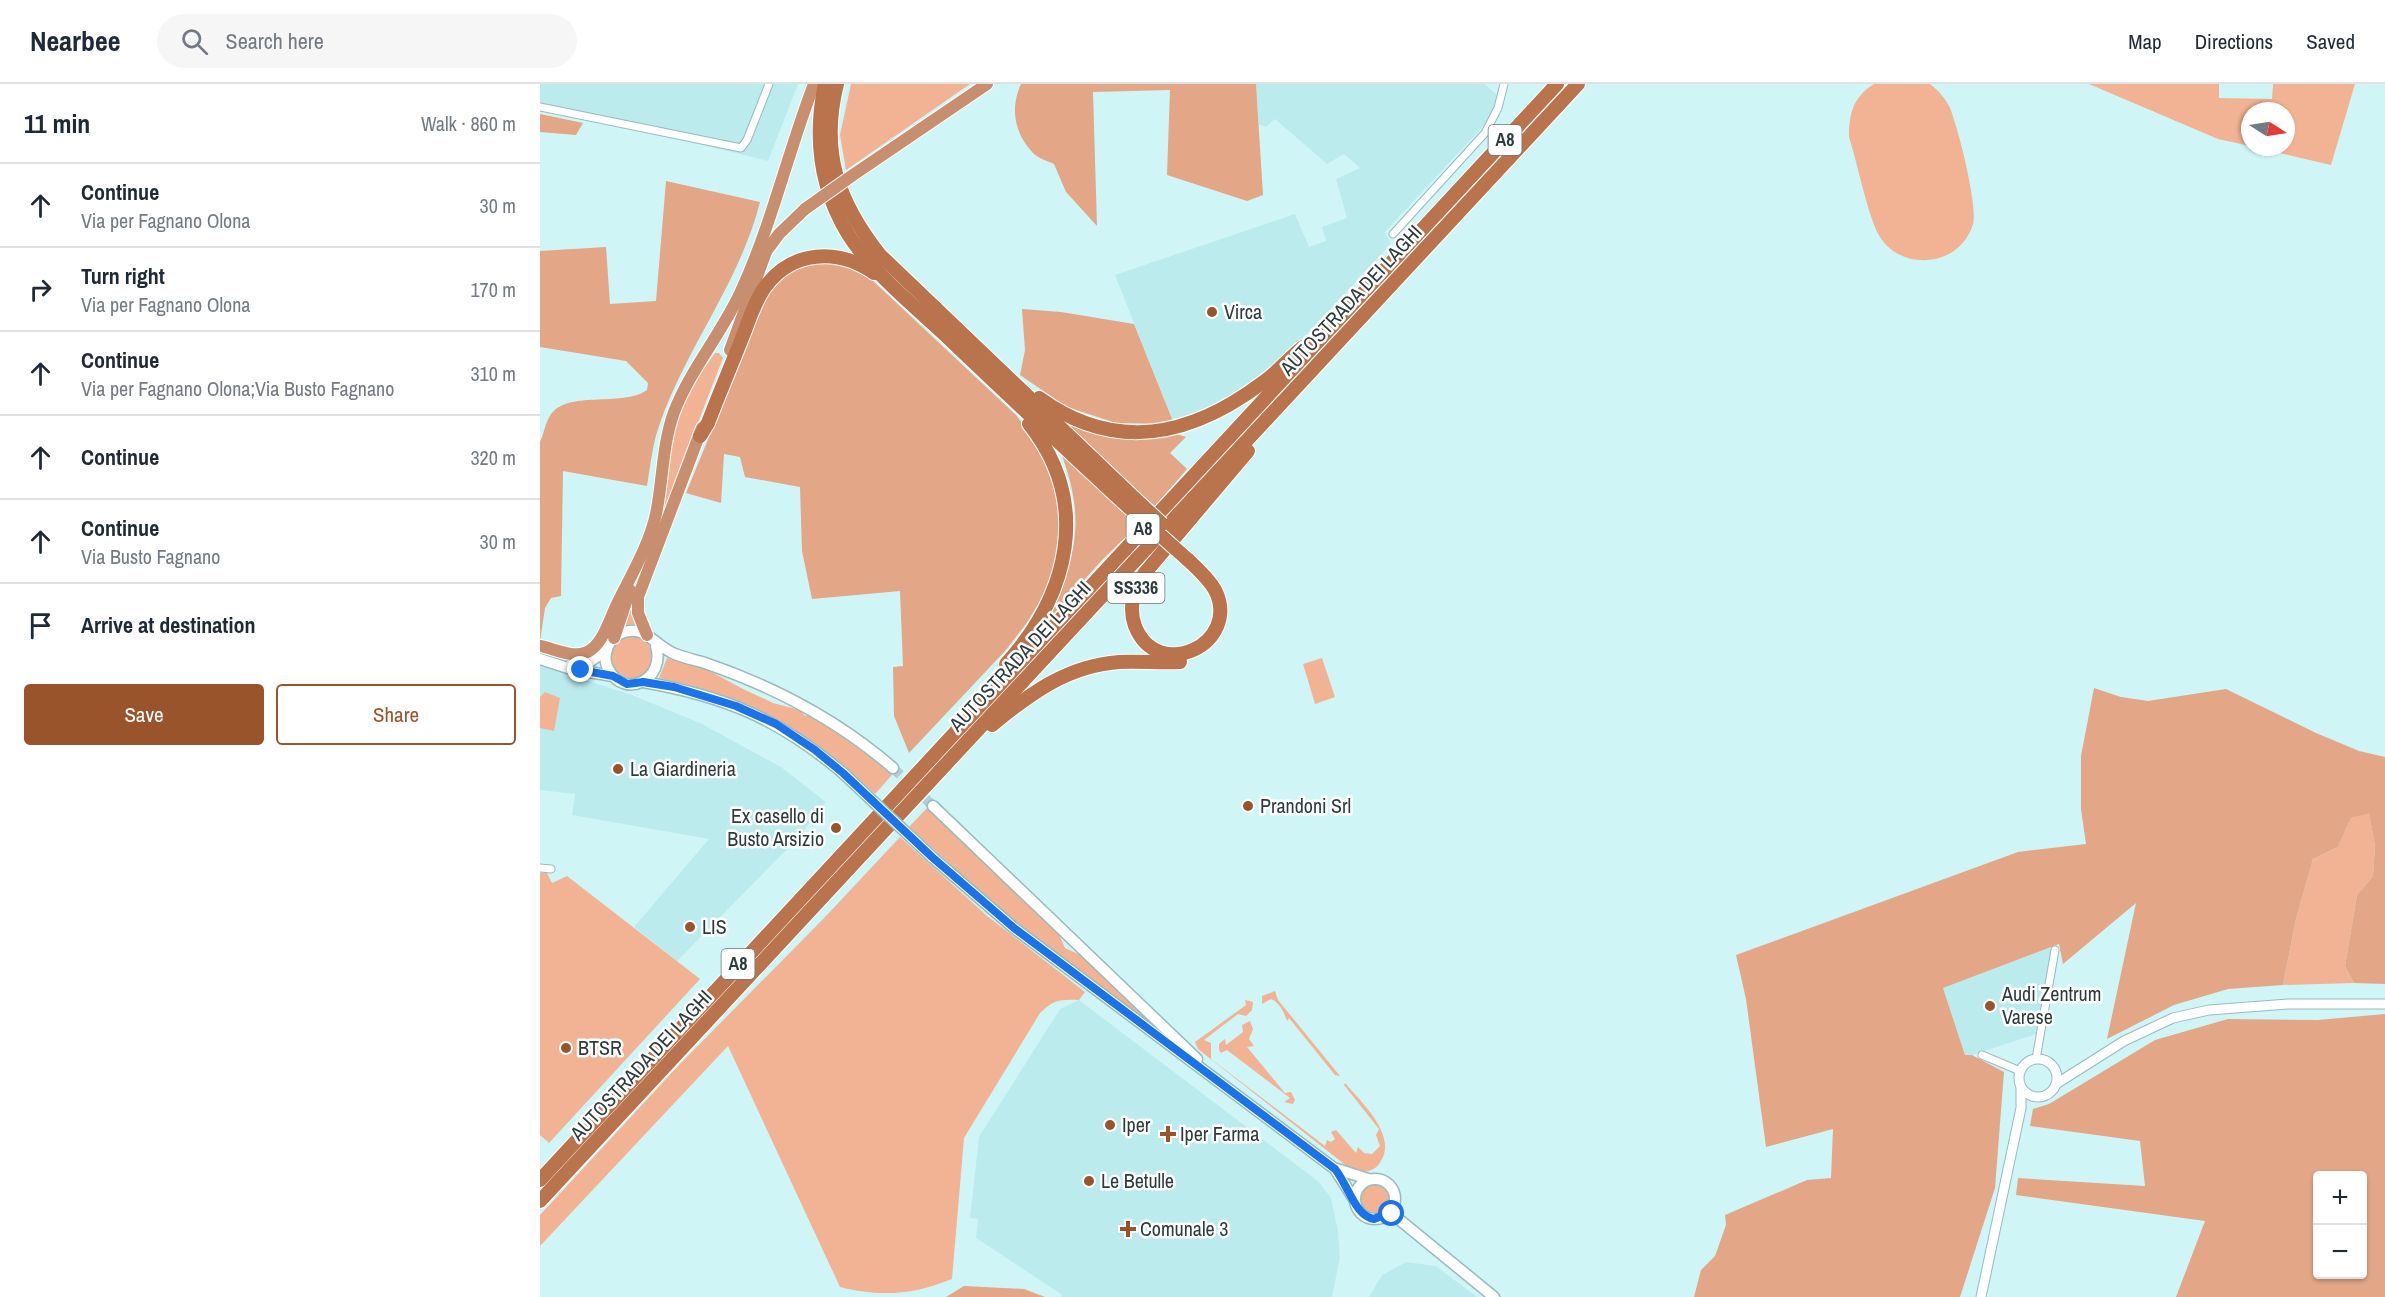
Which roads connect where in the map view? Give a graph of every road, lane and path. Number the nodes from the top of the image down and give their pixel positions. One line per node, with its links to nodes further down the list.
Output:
1 (769, 84): 9 (street)
2 (814, 84): 12 (highway)
3 (825, 84): 13 (highway)
4 (837, 84): 15 (highway)
5 (987, 84): 11 (highway, bridge)
6 (1504, 84): 10 (street)
7 (1557, 84): 14 (highway, AUTOSTRADA DEI LAGHI / A8)
8 (1578, 84): 17 (highway, AUTOSTRADA DEI LAGHI / A8)
9 (540, 107)
10 (1393, 234)
11 (766, 252): 12 (highway); 18 (highway)
12 (744, 286): 21 (highway)
13 (897, 290): 16 (highway); 18 (highway)
14 (1349, 309): 15 (highway); 31 (highway, AUTOSTRADA DEI LAGHI / A8)
15 (977, 348): 19 (highway)
16 (1002, 389): 19 (highway); 31 (highway)
17 (1274, 411): 20 (highway, SS336); 32 (highway, AUTOSTRADA DEI LAGHI / A8)
18 (700, 436): 22 (highway)
19 (1127, 499): 20 (highway, bridge)
20 (1190, 555): 32 (highway)
21 (639, 560): 23 (highway); 24 (highway)
22 (647, 635): 23 (main road); 25 (main road)
23 (614, 638): 26 (main road)
24 (540, 646)
25 (656, 646): 30 (main road); 33 (main road)
26 (607, 650): 27 (main road); 29 (main road)
27 (540, 652)
28 (540, 659): 29 (main road)
29 (613, 676): 30 (main road)
30 (643, 682): 44 (main road, bridge)
31 (937, 749): 51 (highway, AUTOSTRADA DEI LAGHI / A8)
32 (951, 760): 53 (highway, AUTOSTRADA DEI LAGHI / A8)
33 (893, 768)
34 (933, 806): 44 (main road)
35 (540, 868): 36 (street)
36 (551, 869)
37 (2055, 950): 40 (street)
38 (2385, 1004): 42 (street)
39 (1982, 1055): 43 (street)
40 (2036, 1059): 41 (street); 43 (street)
41 (2052, 1065): 42 (street); 45 (street)
42 (2078, 1068): 45 (street)
43 (2020, 1071): 46 (street)
44 (1221, 1082): 49 (main road)
45 (2056, 1084): 47 (street)
46 (2021, 1088): 47 (street); 48 (street)
47 (2037, 1097): 48 (street)
48 (2019, 1117): 56 (street)
49 (1335, 1169): 50 (main road); 52 (main road)
50 (1368, 1179): 52 (main road); 54 (main road)
51 (540, 1180)
52 (1354, 1199): 54 (main road)
53 (540, 1202)
54 (1390, 1212): 55 (main road)
55 (1494, 1297)
56 (1981, 1297)

